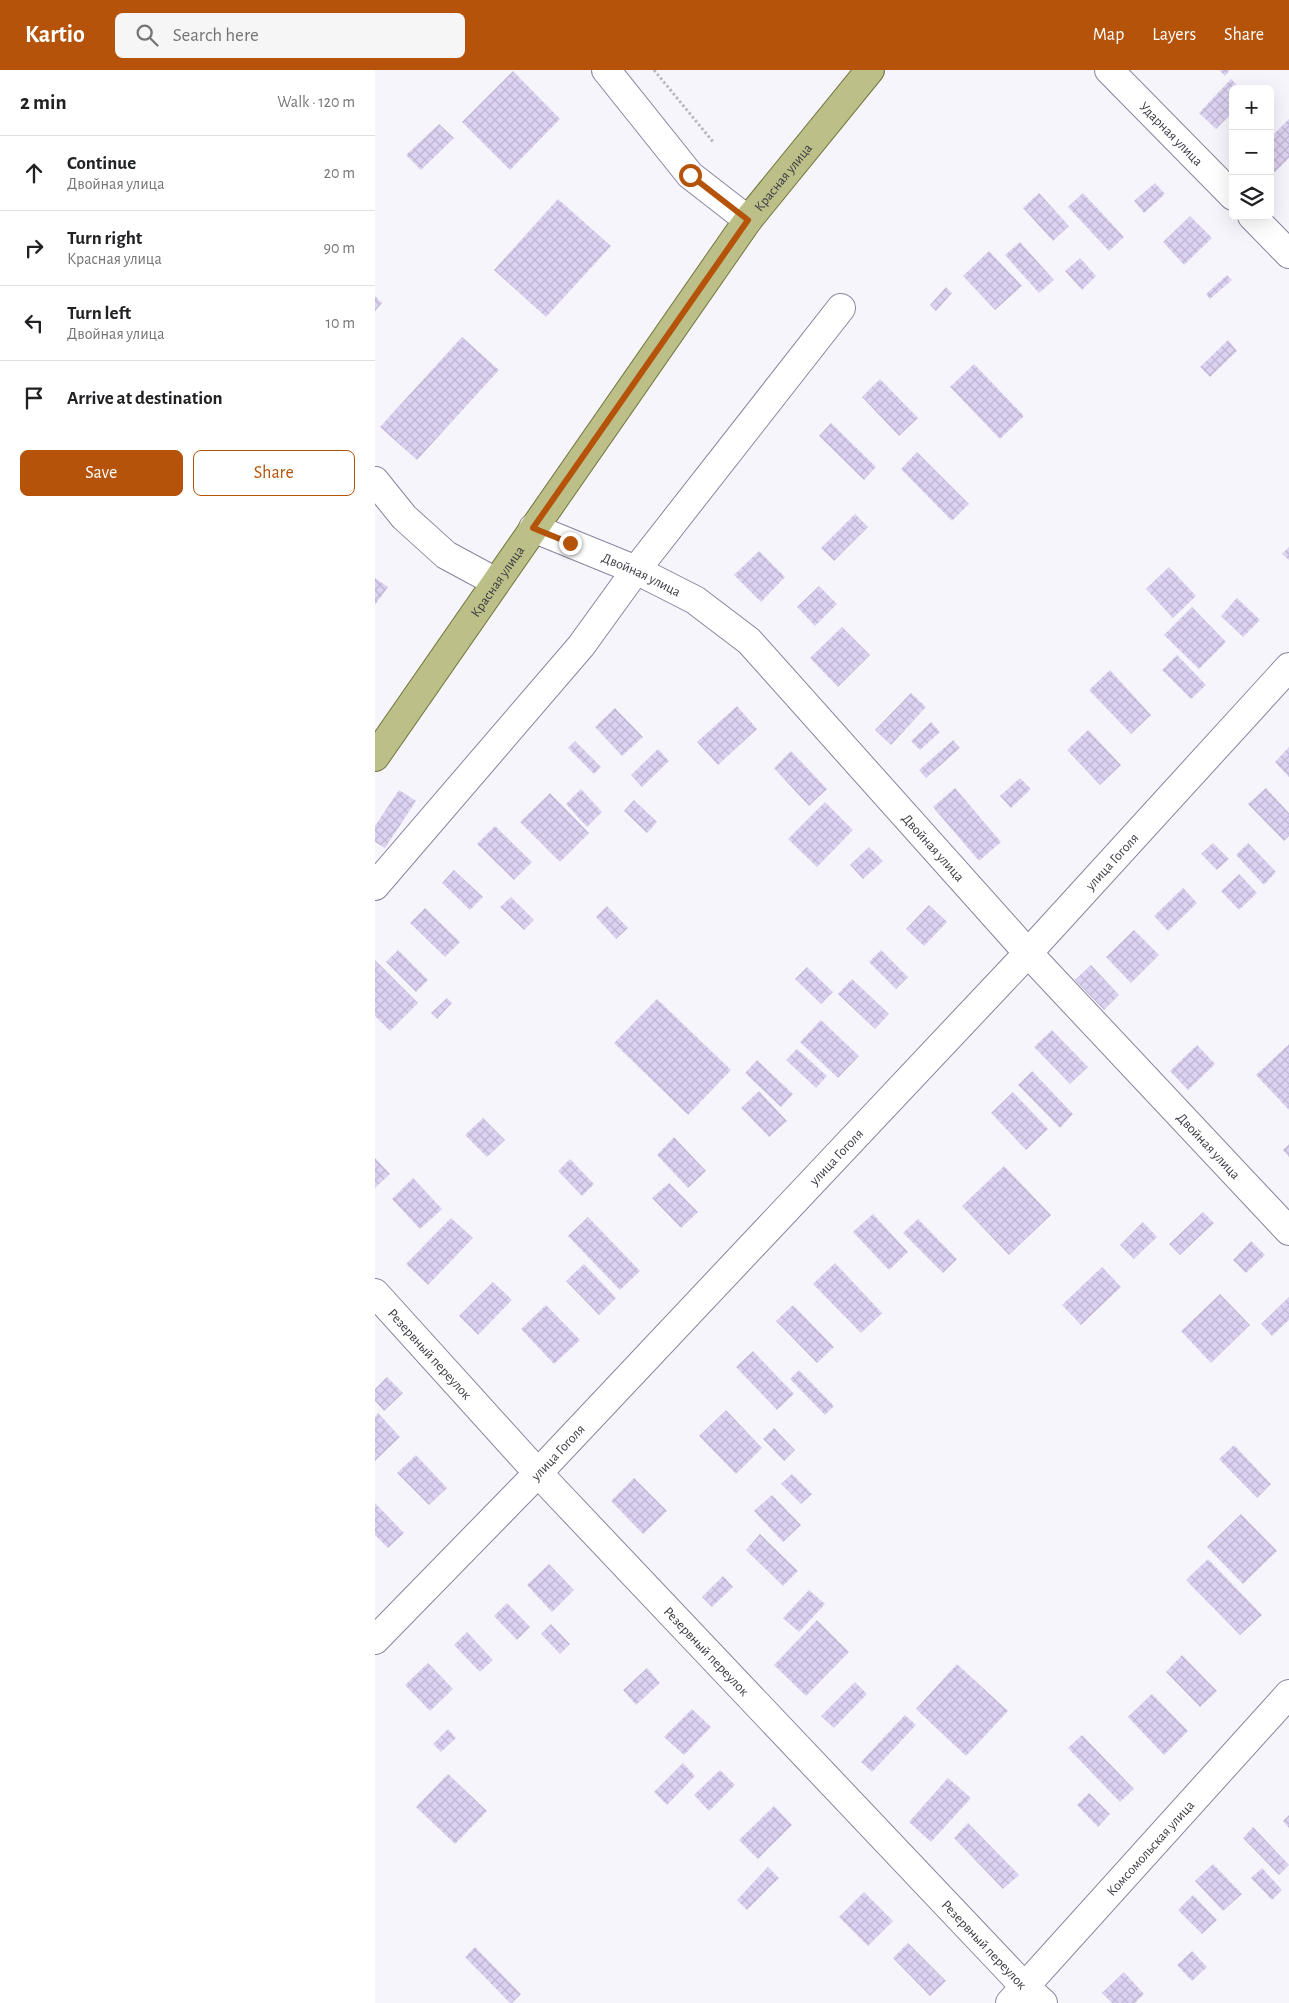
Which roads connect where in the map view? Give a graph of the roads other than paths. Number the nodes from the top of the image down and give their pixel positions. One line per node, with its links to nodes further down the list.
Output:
1 (606, 70): 5 (street)
2 (870, 70): 5 (main road, Красная улица)
3 (1109, 70): 4 (street, Ударная улица)
4 (1229, 192)
5 (748, 220): 10 (main road, Красная улица)
6 (1256, 220): 7 (street)
7 (1289, 254)
8 (841, 308): 11 (street)
9 (375, 481): 12 (street)
10 (533, 528): 11 (street, Двойная улица); 12 (main road, Красная улица)
11 (636, 570): 15 (street); 16 (street, Двойная улица)
12 (496, 582): 14 (main road, Красная улица)
13 (1289, 666): 16 (street, улица Гоголя)
14 (375, 757)
15 (375, 886)
16 (1028, 954): 17 (street, Двойная улица); 19 (street, улица Гоголя)
17 (1289, 1231)
18 (375, 1293): 19 (street, Резервный переулок)
19 (538, 1473): 20 (street, улица Гоголя); 22 (street, Резервный переулок)
20 (375, 1640)
21 (1289, 1694): 22 (street, Комсомольская улица)
22 (1026, 1997)

